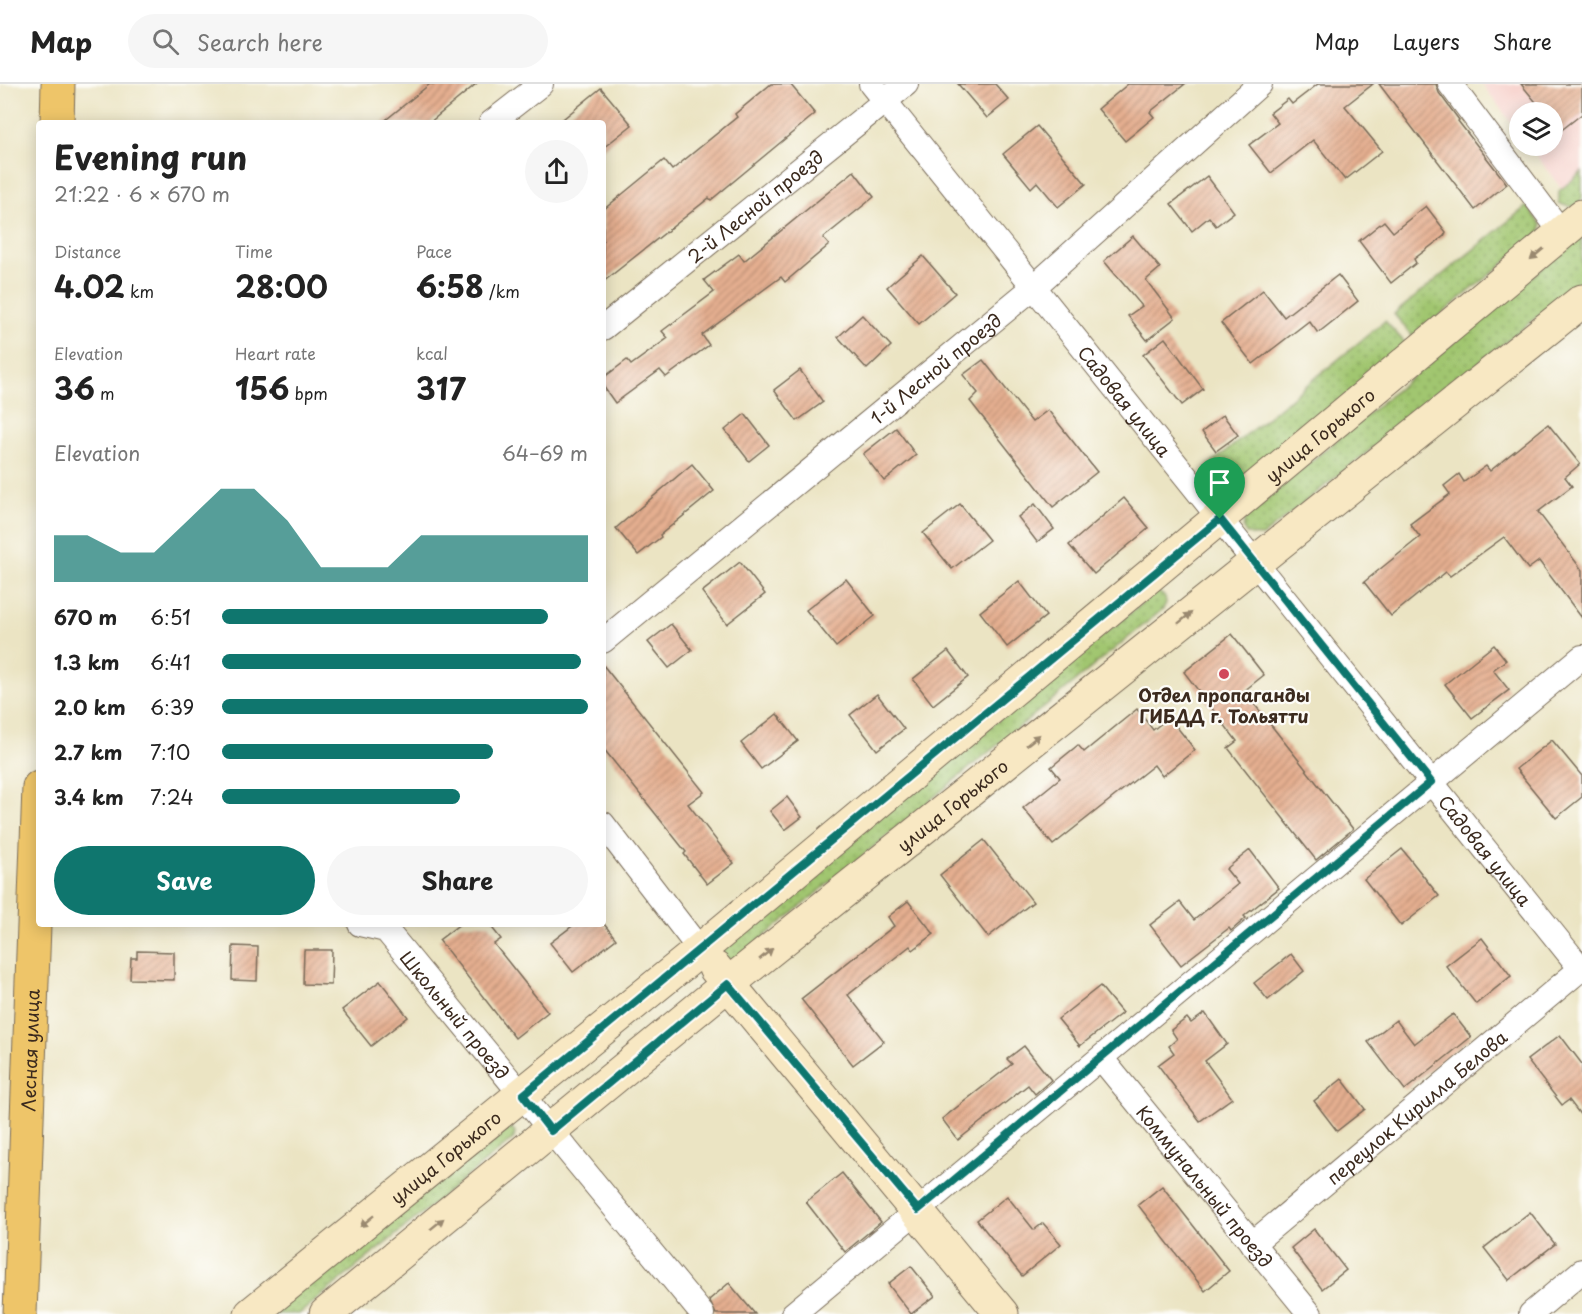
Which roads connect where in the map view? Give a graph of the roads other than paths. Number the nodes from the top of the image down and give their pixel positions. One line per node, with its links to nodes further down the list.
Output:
1 (58, 84): 7 (main road)
2 (541, 84): 8 (street)
3 (906, 84): 6 (street, 2-й Лесной проезд)
4 (1260, 84): 10 (street, 1-й Лесной проезд)
5 (1450, 84): 9 (street)
6 (878, 93): 10 (street, Садовая улица); 12 (street, 2-й Лесной проезд)
7 (57, 120)
8 (495, 120)
9 (1572, 224): 13 (main road, улица Горького, one-way to 13)
10 (1034, 287): 13 (street, Садовая улица); 15 (street, 1-й Лесной проезд)
11 (1582, 301): 14 (main road, улица Горького)
12 (606, 325)
13 (1220, 519): 14 (street, Садовая улица); 21 (main road, улица Горького)
14 (1255, 562): 17 (street, Садовая улица); 23 (main road, улица Горького, one-way to 14)
15 (606, 639)
16 (1582, 657): 17 (street)
17 (1431, 782): 22 (street, Садовая улица); 24 (street)
18 (606, 828): 21 (street)
19 (36, 927): 30 (main road, Лесная улица)
20 (373, 927): 25 (street, Школьный проезд)
21 (700, 951): 23 (main road); 25 (main road, улица Горького)
22 (1582, 969): 28 (street, переулок Кирилла Белова)
23 (728, 984): 26 (main road, улица Горького); 27 (main road)
24 (1101, 1058): 27 (street); 28 (street, Коммунальный проезд)
25 (523, 1095): 26 (street, Школьный проезд); 31 (main road, улица Горького, one-way to 31)
26 (551, 1131): 32 (main road, улица Горького, one-way to 26); 33 (street, Школьный проезд)
27 (918, 1210): 34 (street); 35 (main road)
28 (1252, 1244): 36 (street, Коммунальный проезд)
29 (1582, 1271): 37 (street)
30 (20, 1314)
31 (251, 1314)
32 (326, 1314)
33 (702, 1314)
34 (794, 1314)
35 (1002, 1314)
36 (1310, 1314)
37 (1531, 1314)

